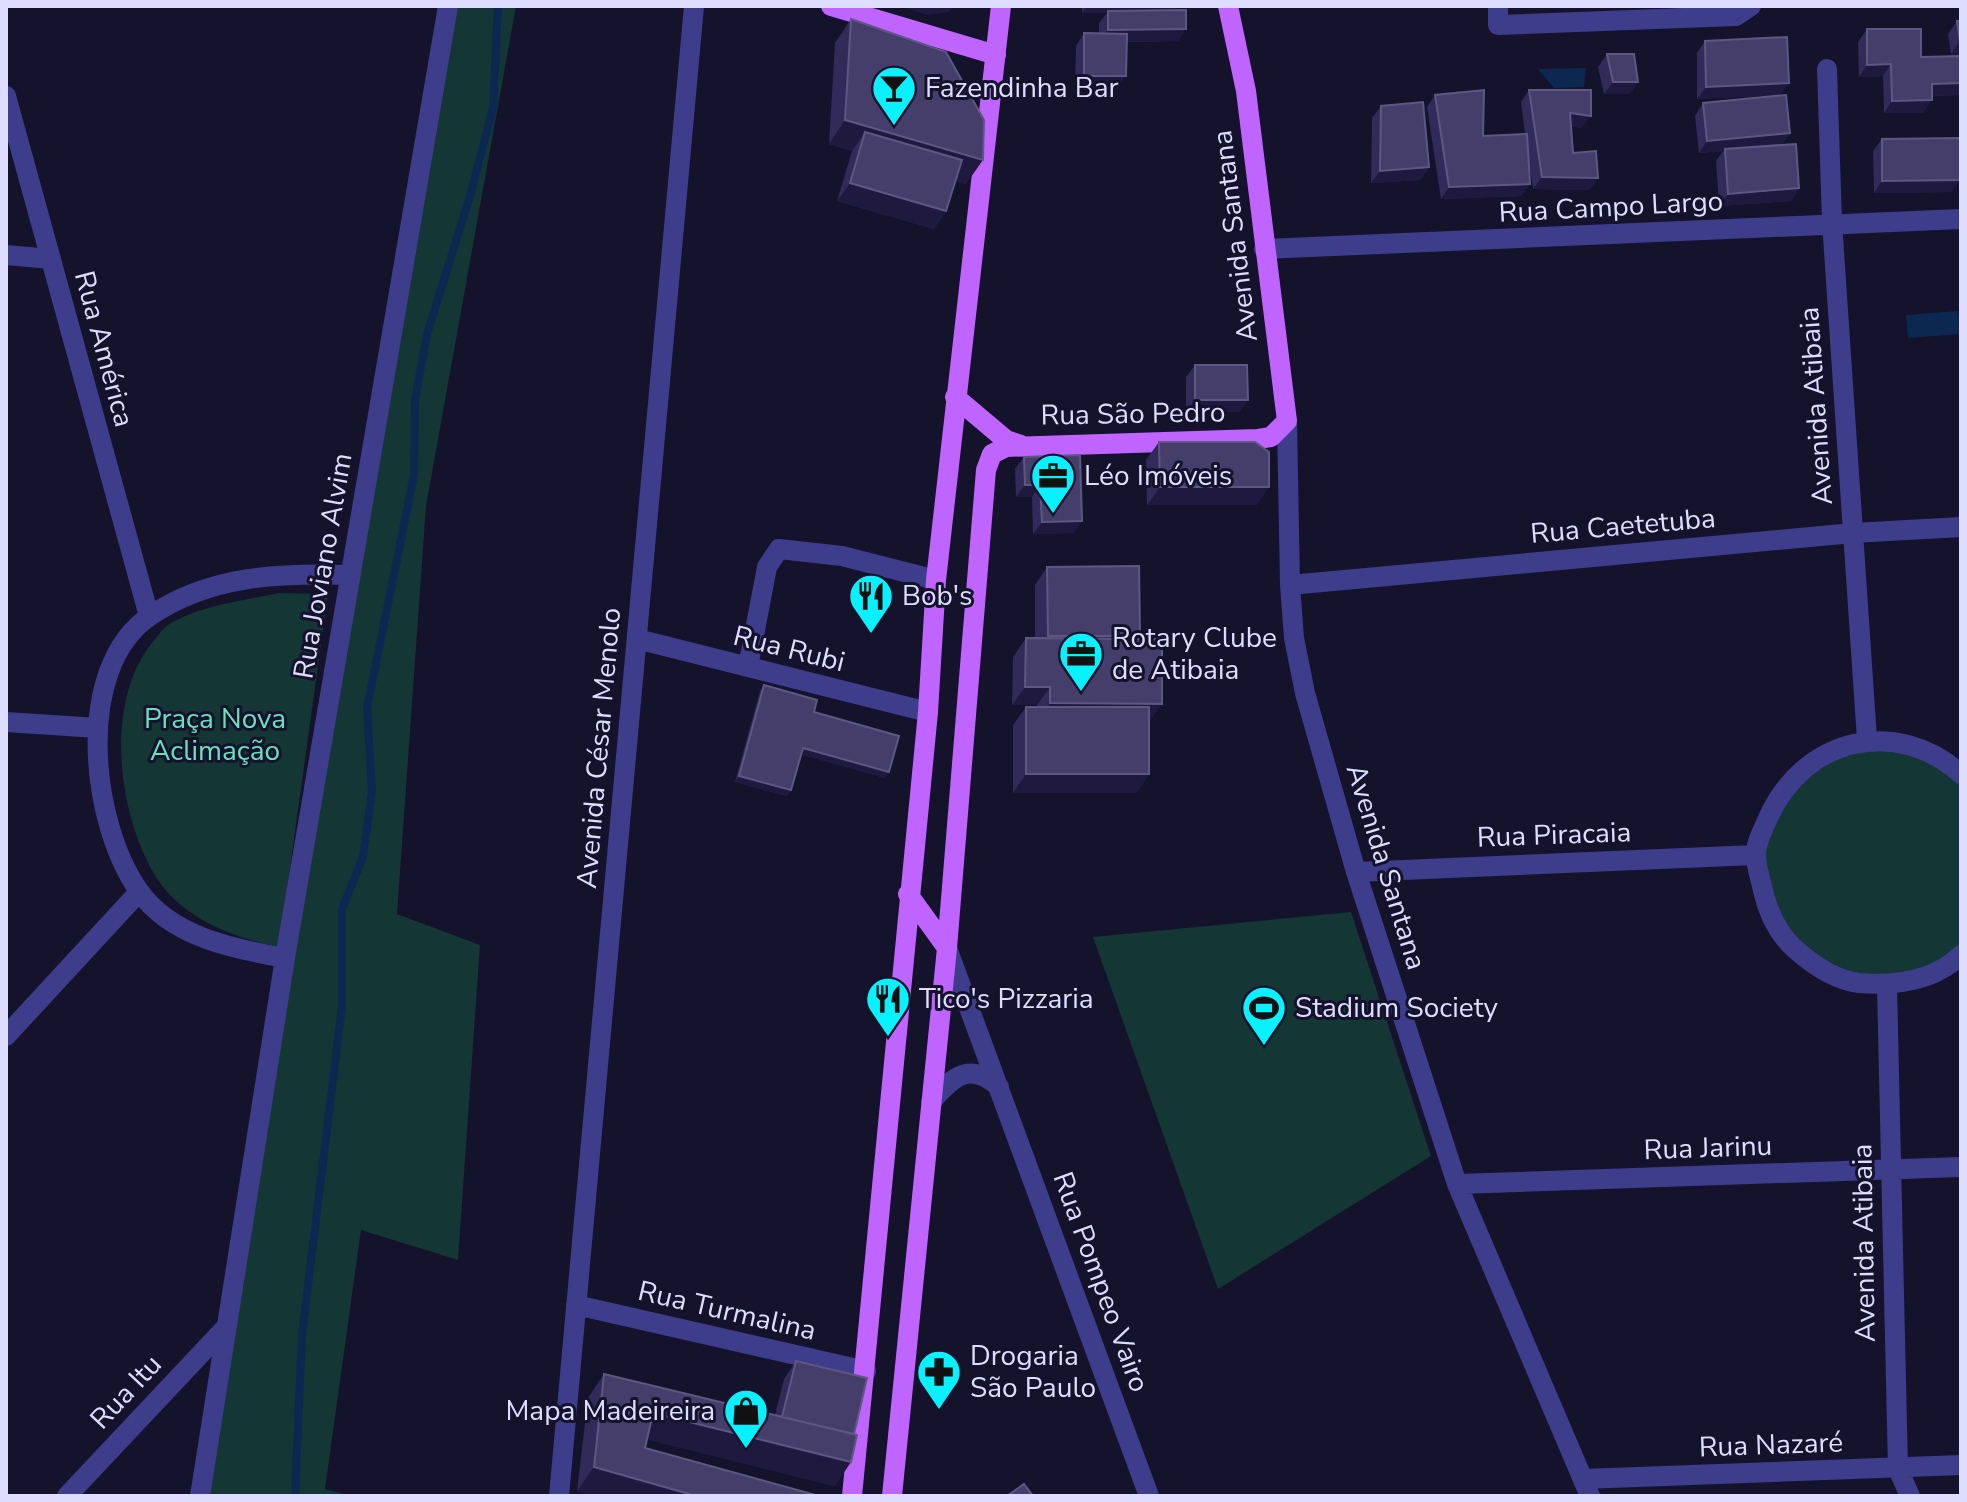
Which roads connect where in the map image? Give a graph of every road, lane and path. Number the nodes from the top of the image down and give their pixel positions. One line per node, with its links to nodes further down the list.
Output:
1 (448, 6): 23 (street, Rua Joviano Alvim)
2 (694, 6): 27 (street, Avenida César Menolo)
3 (831, 6): 8 (main road)
4 (1001, 6): 8 (main road)
5 (1228, 6): 13 (main road, Avenida Santana)
6 (1498, 6): 7 (street)
7 (1751, 6)
8 (996, 55): 16 (main road)
9 (1827, 69): 12 (street, Avenida Atibaia)
10 (6, 96): 15 (street, Rua América)
11 (1961, 219): 12 (street, Rua Campo Largo)
12 (1832, 222): 13 (street, Rua Campo Largo); 22 (street, Avenida Atibaia)
13 (1264, 249): 17 (main road, Avenida Santana)
14 (6, 255): 15 (street)
15 (51, 259): 26 (street, Rua América)
16 (955, 397): 19 (main road); 24 (main road)
17 (1287, 421): 18 (main road, Rua São Pedro); 20 (street, Avenida Santana)
18 (1258, 439): 19 (main road, Rua São Pedro); 20 (street)
19 (1021, 445): 38 (main road, Rua São Pedro)
20 (1287, 460): 25 (street, Avenida Santana)
21 (1961, 527): 22 (street, Rua Caetetuba)
22 (1853, 533): 25 (street, Rua Caetetuba); 32 (street, Avenida Atibaia)
23 (349, 575): 26 (street); 40 (street, Rua Joviano Alvim)
24 (936, 580): 28 (street); 29 (main road)
25 (1290, 585): 35 (street, Avenida Santana)
26 (149, 616): 31 (street)
27 (637, 639): 28 (street, Rua Rubi); 48 (street, Avenida César Menolo)
28 (748, 667): 29 (street, Rua Rubi)
29 (928, 712): 37 (main road)
30 (6, 722): 31 (street)
31 (98, 728): 36 (street)
32 (1867, 739): 33 (street); 34 (street)
33 (1961, 774)
34 (1755, 855): 35 (street, Rua Piracaia); 41 (street)
35 (1356, 872): 47 (street, Avenida Santana)
36 (139, 892): 40 (street); 42 (street)
37 (908, 894): 38 (main road); 50 (main road)
38 (947, 948): 43 (street, Rua Pompeo Vairo); 44 (main road)
39 (1961, 955): 41 (street)
40 (285, 958): 49 (street, Rua Joviano Alvim)
41 (1887, 986): 46 (street, Avenida Atibaia)
42 (6, 1036)
43 (1000, 1087): 44 (street); 59 (street, Rua Pompeo Vairo)
44 (931, 1102): 58 (main road)
45 (1961, 1167): 46 (street, Rua Jarinu)
46 (1890, 1170): 47 (street, Rua Jarinu); 52 (street, Avenida Atibaia)
47 (1457, 1184): 53 (street, Avenida Santana)
48 (576, 1305): 50 (street, Rua Turmalina); 56 (street, Avenida César Menolo)
49 (227, 1326): 54 (street, Rua Itu); 55 (street, Rua Joviano Alvim)
50 (866, 1371): 57 (main road)
51 (1961, 1465): 52 (street, Rua Nazaré)
52 (1898, 1469): 53 (street, Rua Nazaré); 60 (street, Avenida Atibaia)
53 (1587, 1488)
54 (67, 1496)
55 (200, 1496)
56 (559, 1496)
57 (852, 1496)
58 (892, 1496)
59 (1149, 1496)
60 (1910, 1496)

